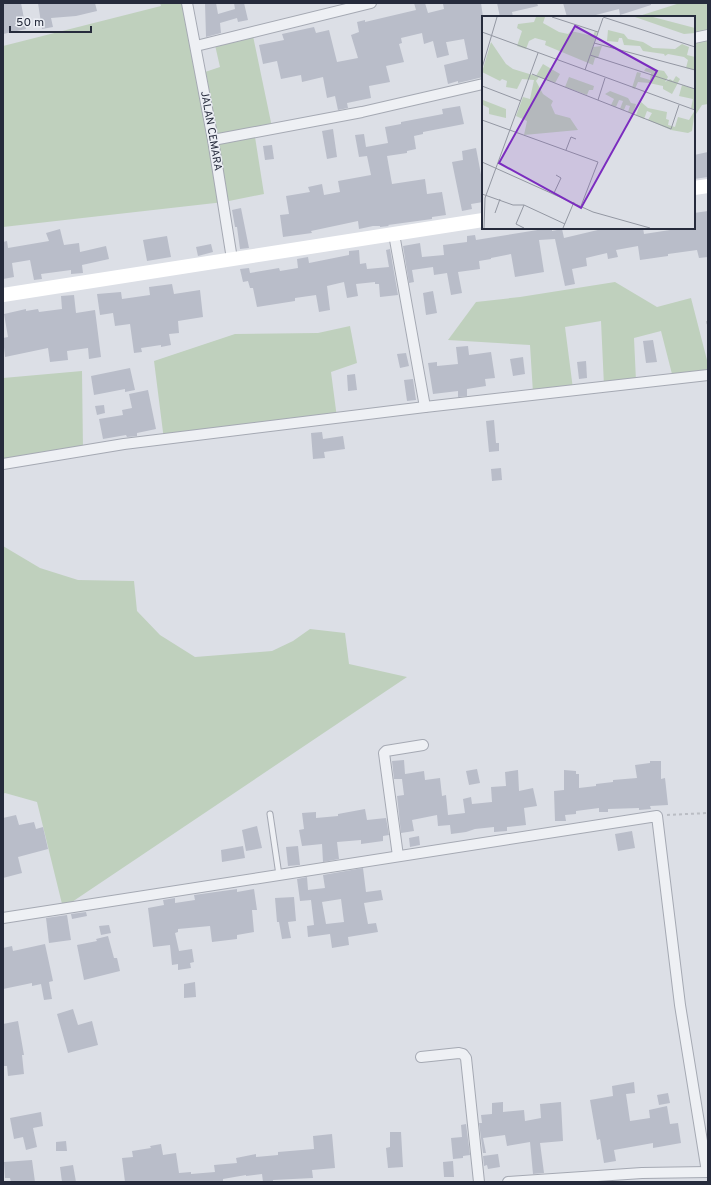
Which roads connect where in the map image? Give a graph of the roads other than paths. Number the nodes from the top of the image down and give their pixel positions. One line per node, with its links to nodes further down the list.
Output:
1 (187, 3): 5 (street, JALAN CEMARA)
2 (371, 3): 5 (street)
3 (708, 35): 4 (street)
4 (695, 38)
5 (196, 46): 7 (street, JALAN CEMARA)
6 (482, 84): 7 (street)
7 (213, 140): 12 (street, JALAN CEMARA)
8 (708, 186): 9 (street)
9 (695, 188)
10 (482, 220): 11 (street)
11 (394, 234): 12 (street); 15 (street)
12 (232, 259): 13 (street)
13 (3, 295)
14 (708, 375): 15 (street)
15 (425, 407): 16 (street)
16 (3, 464)
17 (423, 745): 19 (street)
18 (270, 814): 20 (lane)
19 (398, 856): 20 (street); 23 (street)
20 (279, 875): 21 (street)
21 (3, 918)
22 (421, 1057): 25 (street)
23 (707, 1172): 24 (street)
24 (643, 1177): 26 (street)
25 (479, 1182)
26 (508, 1182)

